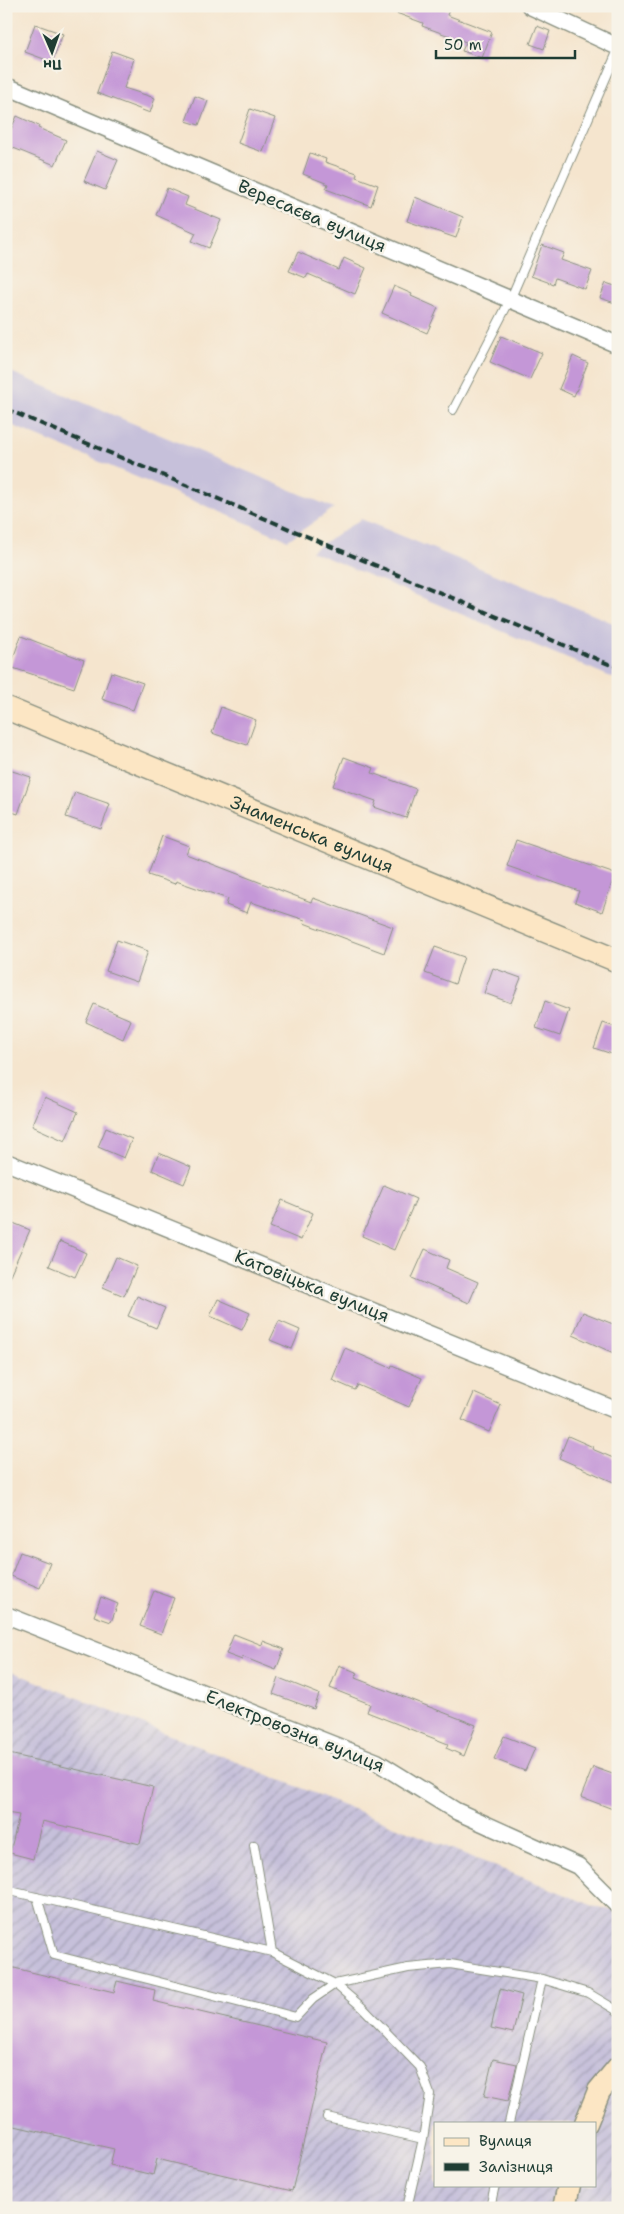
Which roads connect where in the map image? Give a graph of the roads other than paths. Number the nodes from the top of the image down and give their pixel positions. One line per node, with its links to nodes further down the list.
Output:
1 (530, 6): 2 (street)
2 (618, 48): 4 (lane)
3 (6, 86): 4 (street, Вересаєва вулиця)
4 (510, 300): 5 (street, Вересаєва вулиця); 6 (lane)
5 (618, 345)
6 (453, 410)
7 (6, 708): 8 (main road, Знаменська вулиця)
8 (618, 960)
9 (6, 1162): 10 (street, Катовіцька вулиця)
10 (618, 1411)
11 (6, 1615): 15 (street, Електровозна вулиця)
12 (254, 1845): 16 (lane)
13 (6, 1890): 14 (lane)
14 (37, 1897): 16 (lane); 18 (lane)
15 (618, 1906)
16 (272, 1952): 18 (lane)
17 (542, 1979): 18 (lane); 19 (lane); 22 (lane)
18 (335, 1984): 24 (lane)
19 (618, 2011)
20 (618, 2068): 23 (main road)
21 (327, 2117): 24 (lane)
22 (509, 2122)
23 (586, 2122)
24 (423, 2140): 27 (lane)
25 (495, 2186): 28 (lane)
26 (569, 2186): 29 (main road)
27 (407, 2208)
28 (490, 2208)
29 (564, 2208)

